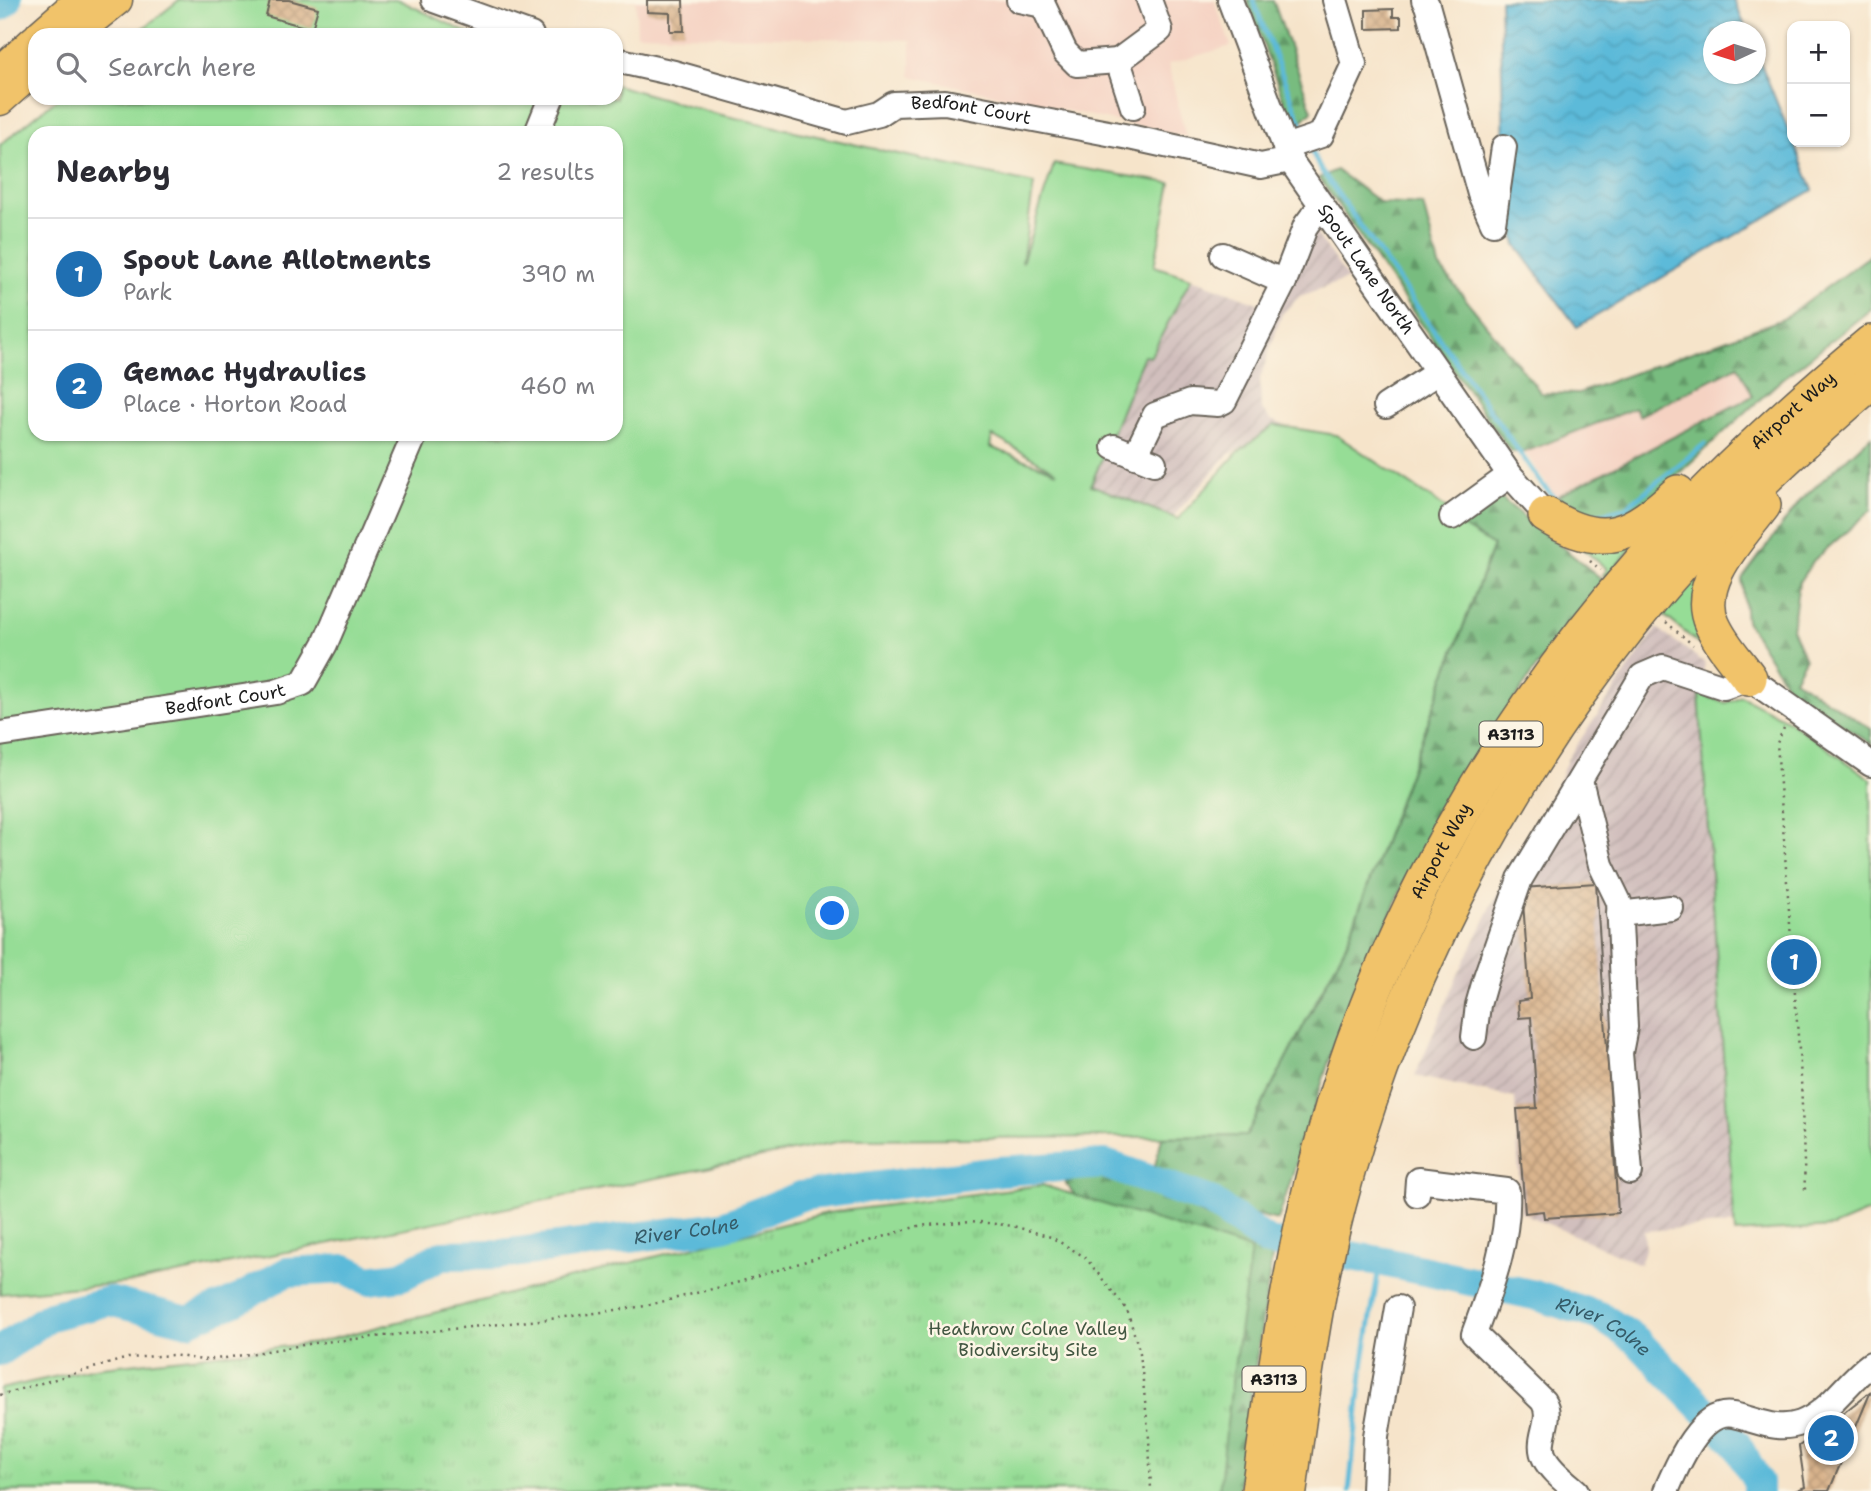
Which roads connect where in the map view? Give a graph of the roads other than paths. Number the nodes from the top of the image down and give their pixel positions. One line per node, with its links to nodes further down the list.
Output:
1 (80, 0): 9 (main road)
2 (117, 0): 10 (main road)
3 (434, 0): 11 (street)
4 (1019, 0): 13 (street)
5 (1150, 0): 13 (street)
6 (1230, 0): 21 (street, Spout Lane North)
7 (1335, 0): 21 (street)
8 (1424, 0): 22 (street)
9 (48, 28)
10 (83, 28)
11 (512, 28)
12 (28, 46): 15 (main road)
13 (1118, 61): 19 (street)
14 (623, 62): 21 (street, Bedfont Court)
15 (0, 72)
16 (28, 75): 17 (main road)
17 (0, 100)
18 (548, 105): 20 (street)
19 (1133, 107)
20 (540, 126)
21 (1297, 146): 23 (street, Spout Lane North)
22 (1504, 147)
23 (1321, 205): 25 (street); 27 (street, Spout Lane North)
24 (1223, 255): 25 (street)
25 (1284, 282): 33 (street)
26 (1871, 343): 28 (highway, Airport Way / A3113)
27 (1438, 372): 30 (street); 34 (street, Spout Lane North)
28 (1827, 379): 35 (highway); 46 (highway, Airport Way / A3113)
29 (1871, 382): 31 (highway, Airport Way / A3113)
30 (1386, 406)
31 (1809, 436): 37 (highway); 46 (highway, Airport Way / A3113)
32 (412, 441): 38 (street, Bedfont Court)
33 (1134, 455)
34 (1510, 475): 35 (street, Spout Lane North); 36 (street)
35 (1546, 515)
36 (1452, 517)
37 (1749, 678): 39 (street); 40 (street)
38 (0, 734)
39 (1871, 764)
40 (1580, 780): 42 (street); 43 (street)
41 (1671, 908): 42 (street)
42 (1619, 914): 44 (street)
43 (1474, 1037)
44 (1630, 1172)
45 (1417, 1194): 53 (street)
46 (1317, 1226): 47 (highway, Airport Way / A3113)
47 (1307, 1270): 50 (highway, Airport Way / A3113); 51 (highway, Airport Way / A3113)
48 (1398, 1308): 52 (street)
49 (1871, 1364): 54 (street)
50 (1259, 1491)
51 (1289, 1491)
52 (1374, 1491)
53 (1576, 1491)
54 (1666, 1491)

